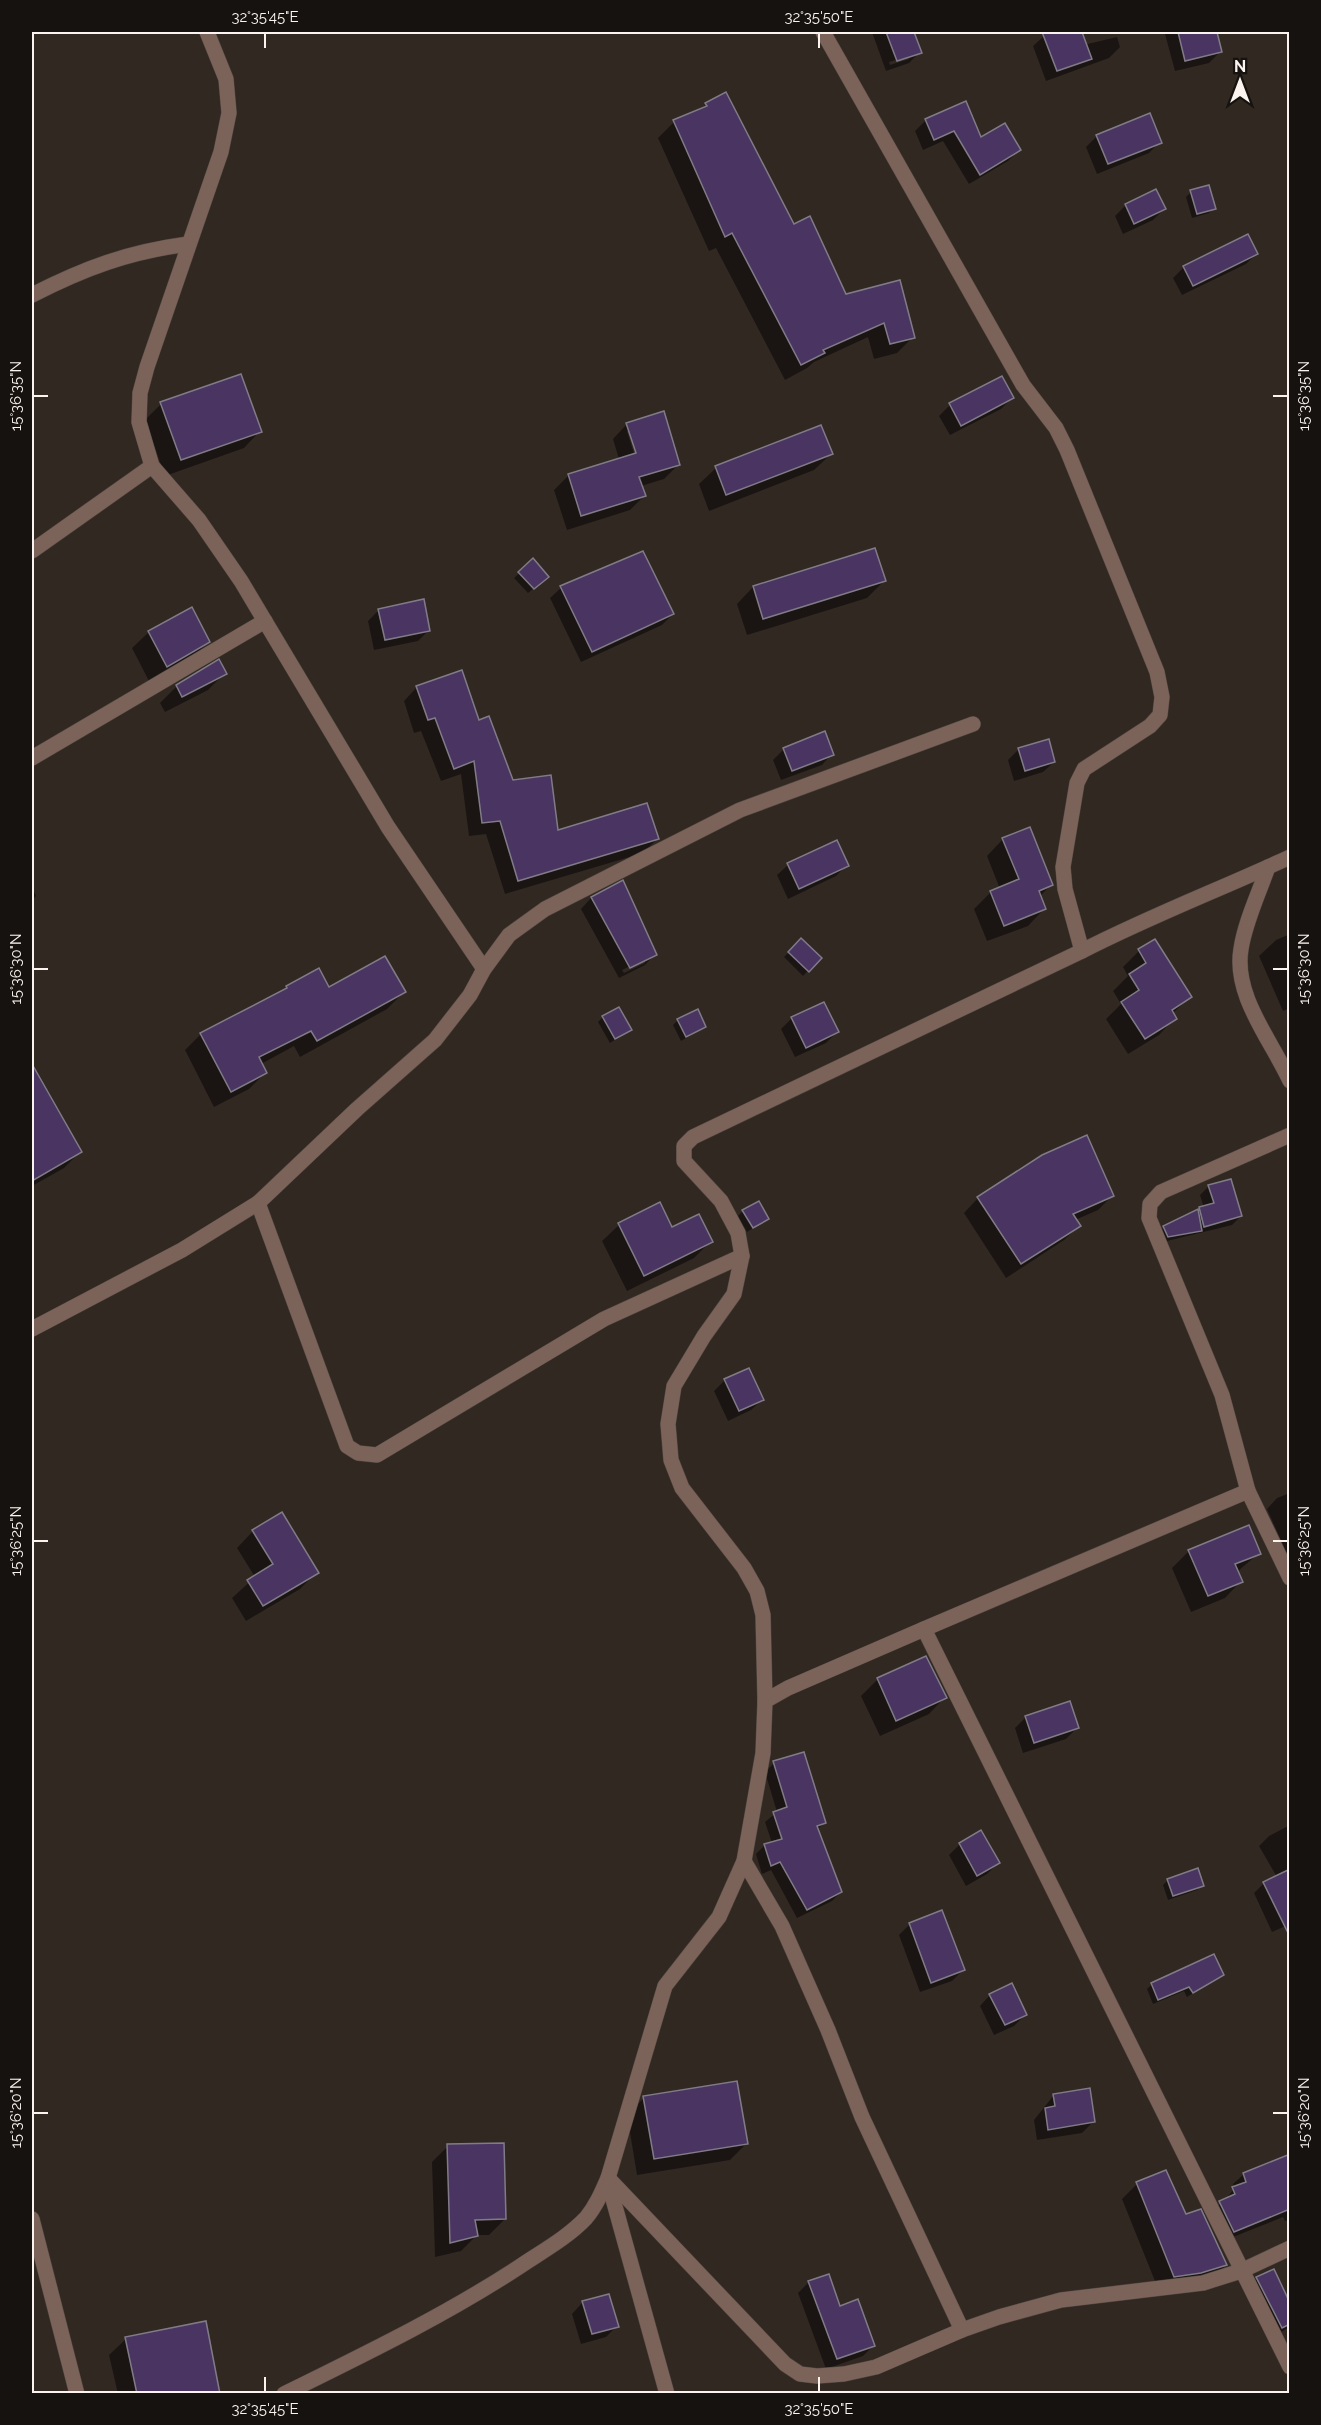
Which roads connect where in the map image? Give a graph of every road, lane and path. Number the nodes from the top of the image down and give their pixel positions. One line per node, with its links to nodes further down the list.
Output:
1 (207, 32): 3 (street)
2 (823, 32): 12 (street)
3 (188, 244): 4 (street); 5 (street)
4 (32, 295)
5 (152, 466): 6 (street); 7 (street)
6 (32, 551)
7 (265, 621): 9 (street); 13 (street)
8 (974, 724): 13 (street)
9 (32, 758)
10 (1290, 857): 11 (street)
11 (1268, 867): 12 (street); 14 (street)
12 (1082, 951): 17 (street)
13 (484, 969): 16 (street)
14 (1290, 1081)
15 (1290, 1135): 19 (street)
16 (258, 1203): 17 (street); 18 (street)
17 (742, 1256): 22 (street)
18 (32, 1329)
19 (1248, 1491): 20 (street); 21 (street)
20 (1290, 1578)
21 (924, 1629): 22 (street); 27 (street)
22 (765, 1701): 23 (street)
23 (744, 1861): 24 (street); 28 (street)
24 (608, 2178): 28 (street); 31 (street); 32 (street)
25 (32, 2219): 30 (street)
26 (1290, 2248): 27 (street)
27 (1241, 2271): 28 (street); 29 (street)
28 (962, 2330)
29 (1290, 2367)
30 (77, 2394)
31 (284, 2394)
32 (667, 2394)

